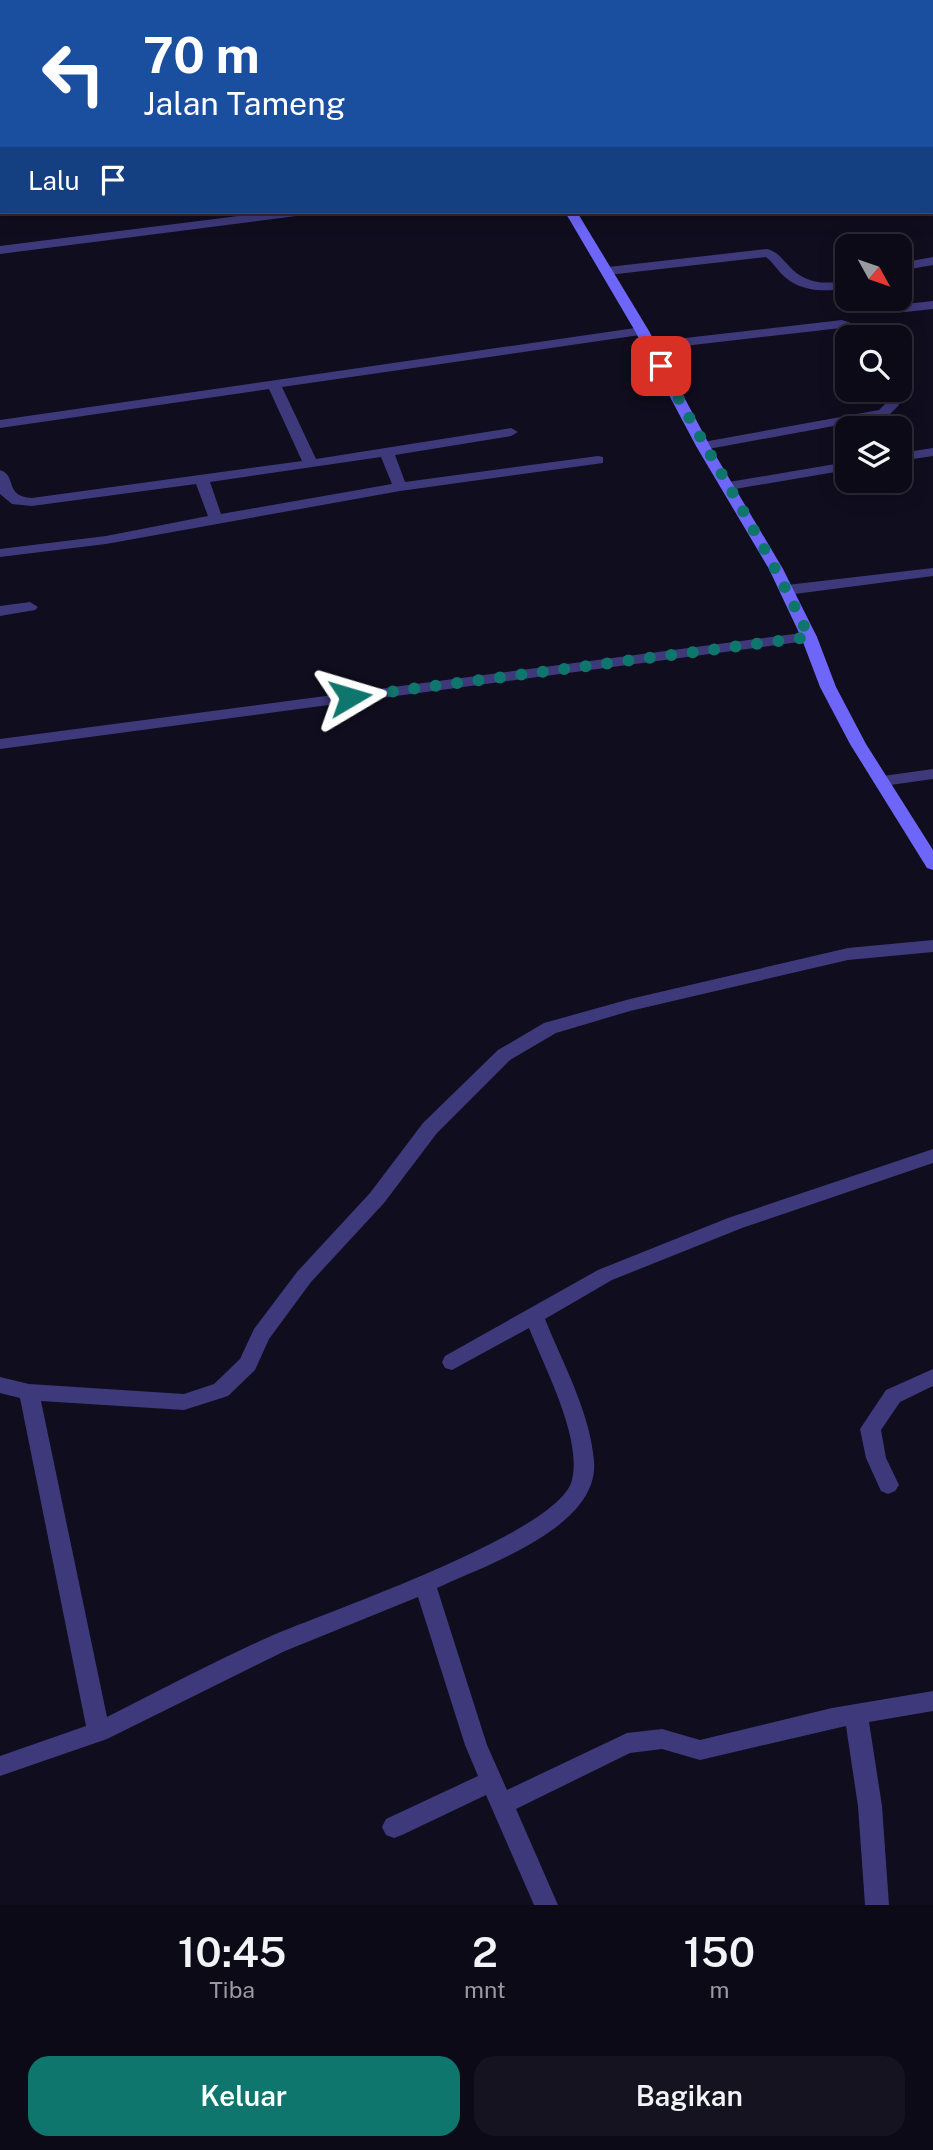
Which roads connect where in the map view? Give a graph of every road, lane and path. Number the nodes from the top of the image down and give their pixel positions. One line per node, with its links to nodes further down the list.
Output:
1 (280, 214): 3 (street)
2 (572, 214): 6 (street)
3 (0, 250)
4 (933, 261): 5 (street)
5 (912, 265)
6 (608, 271): 7 (street); 11 (street)
7 (835, 285)
8 (933, 305): 9 (street)
9 (912, 307)
10 (845, 325): 12 (street)
11 (642, 331): 12 (street); 13 (street)
12 (650, 346): 17 (street)
13 (273, 383): 15 (street); 22 (street)
14 (891, 402): 17 (street)
15 (0, 424)
16 (511, 432): 18 (street)
17 (703, 446): 26 (street)
18 (386, 451): 22 (street); 27 (street)
19 (933, 452): 20 (street)
20 (912, 455)
21 (598, 460): 27 (street)
22 (310, 464): 25 (street)
23 (835, 468): 26 (street)
24 (0, 474): 25 (street)
25 (201, 478): 28 (street)
26 (729, 486): 31 (street)
27 (400, 487): 28 (street)
28 (216, 519): 29 (street)
29 (0, 553)
30 (933, 572): 31 (street)
31 (788, 590): 34 (street)
32 (30, 607): 33 (street)
33 (0, 611)
34 (809, 637): 35 (street); 37 (street)
35 (0, 744)
36 (933, 774): 37 (street)
37 (883, 781): 38 (street)
38 (933, 864)
39 (933, 946): 45 (street)
40 (933, 1156): 41 (street)
41 (534, 1315): 42 (street); 47 (street)
42 (452, 1362)
43 (933, 1377): 46 (street)
44 (0, 1385): 45 (street)
45 (29, 1392): 50 (street)
46 (888, 1485)
47 (425, 1584): 50 (street); 52 (street)
48 (933, 1701): 49 (street)
49 (856, 1714): 53 (street); 56 (street)
50 (99, 1732): 51 (street)
51 (0, 1766)
52 (492, 1781): 53 (street); 54 (street)
53 (503, 1804): 55 (street)
54 (394, 1827)
55 (546, 1905)
56 (877, 1905)

